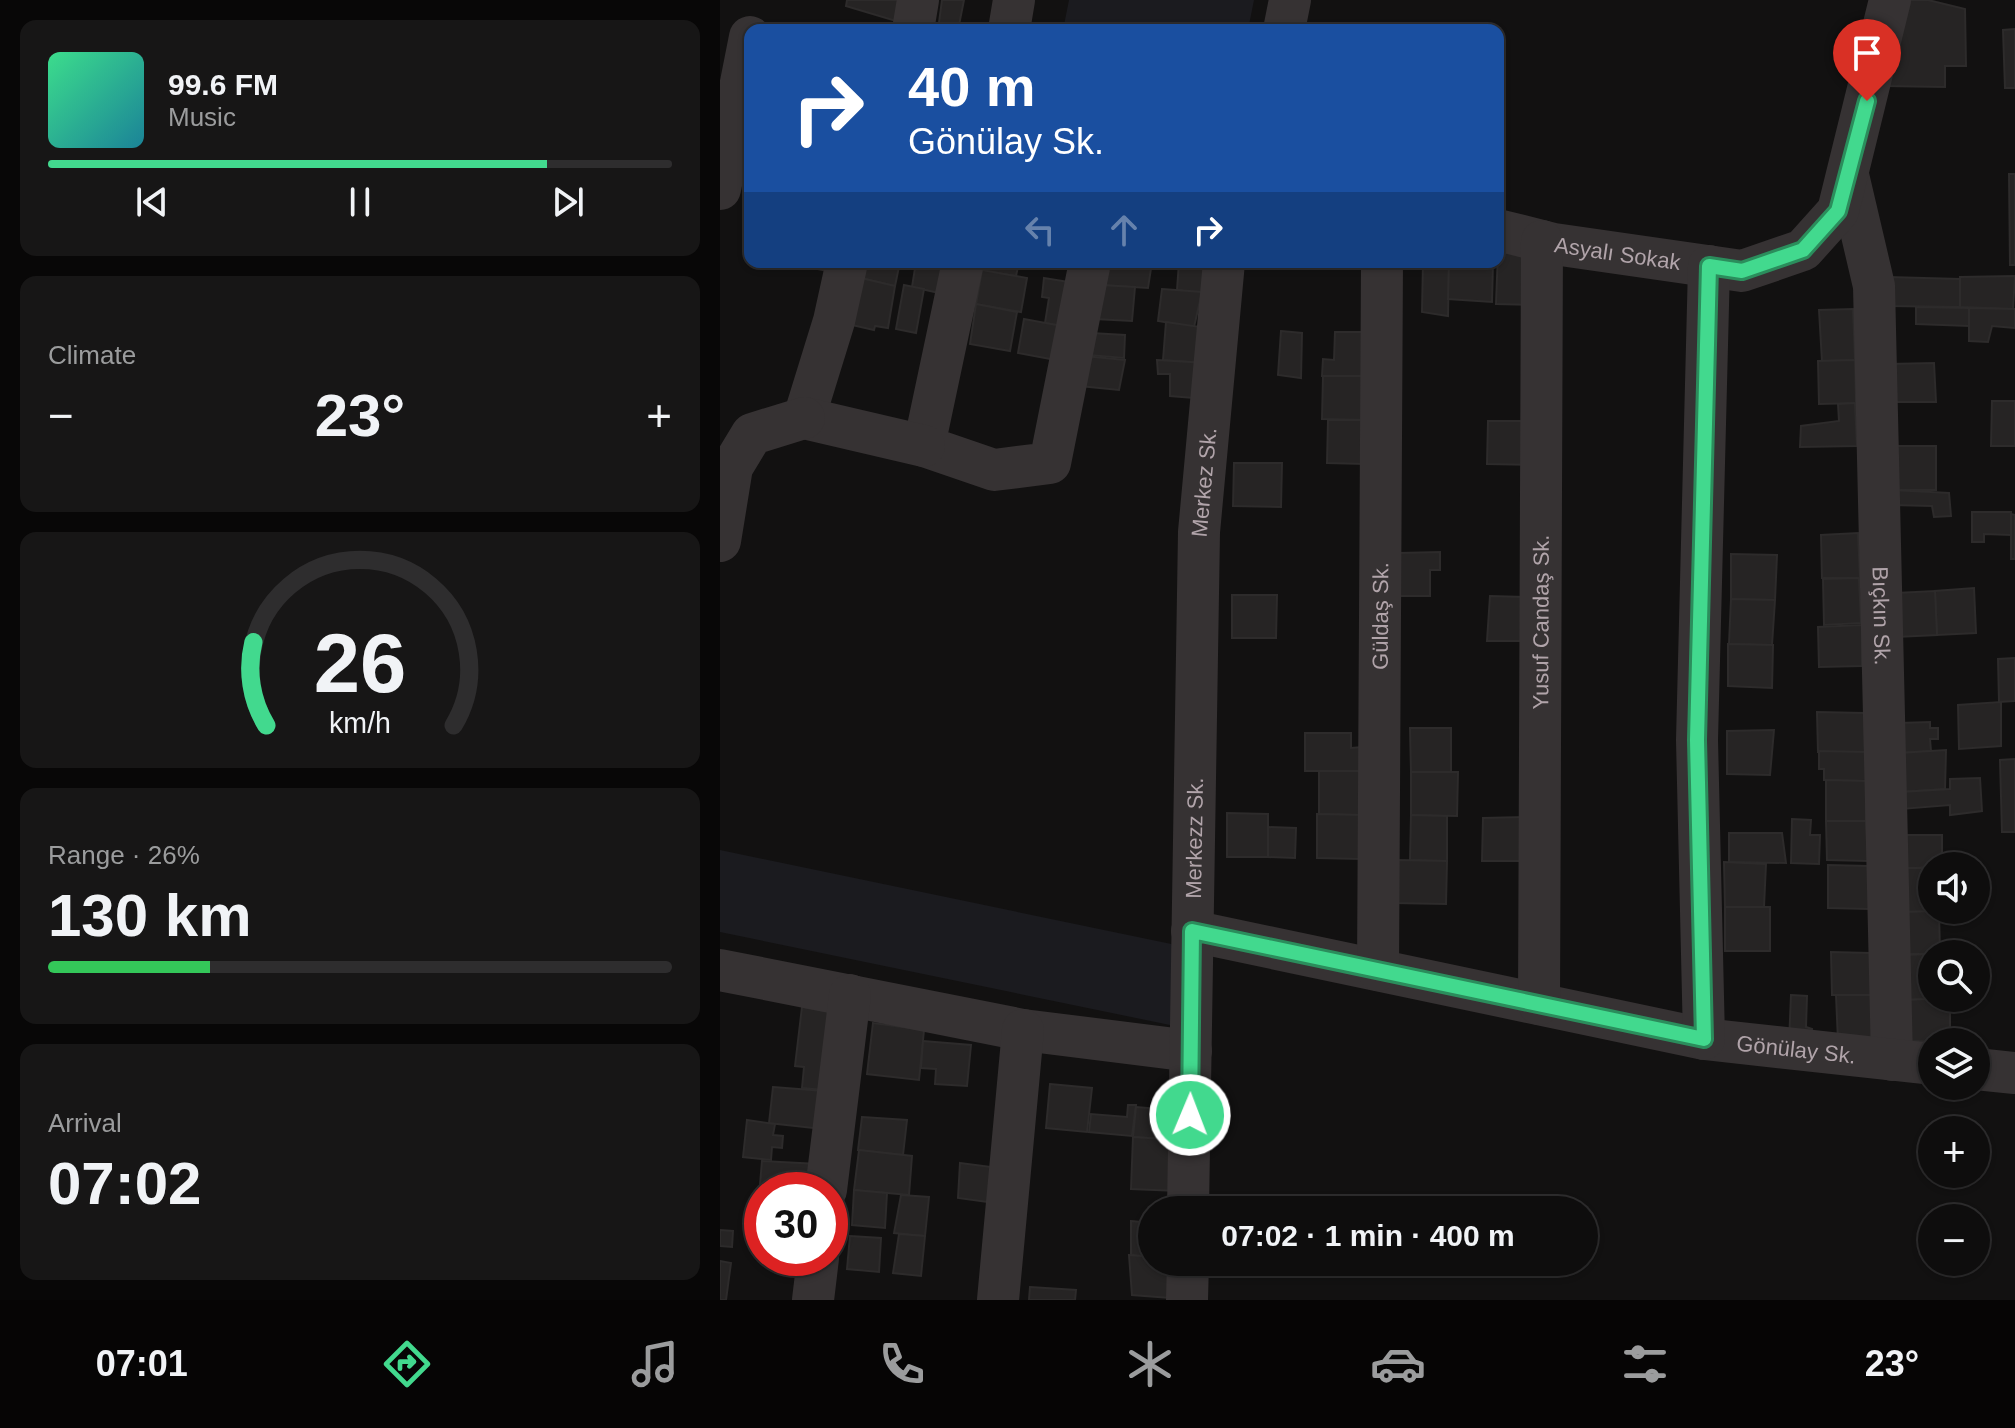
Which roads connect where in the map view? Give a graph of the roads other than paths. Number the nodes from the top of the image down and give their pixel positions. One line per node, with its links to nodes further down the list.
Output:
1 (749, 0): 7 (street)
2 (918, 0): 8 (street)
3 (1014, 0): 9 (street)
4 (1290, 0): 10 (street)
5 (1890, 0): 13 (street, Asyalı Sokak)
6 (720, 23): 11 (street)
7 (750, 24)
8 (914, 24)
9 (1010, 24)
10 (1285, 24)
11 (744, 31)
12 (744, 64): 14 (street)
13 (1848, 175): 17 (street, Asyalı Sokak); 36 (street, Bıçkın Sk.)
14 (720, 189)
15 (1504, 232): 16 (street, Asyalı Sokak)
16 (1542, 241): 17 (street, Asyalı Sokak); 32 (street, Yusuf Candaş Sk.)
17 (1709, 266): 34 (street)
18 (846, 268): 23 (street)
19 (962, 268): 24 (street)
20 (1089, 268): 24 (street)
21 (1223, 268): 27 (street, Merkez Sk.)
22 (1382, 268): 30 (street, Güldaş Sk.)
23 (804, 418): 24 (street); 25 (street)
24 (924, 446)
25 (726, 456): 26 (street)
26 (720, 541)
27 (1195, 704): 28 (street, Merkezz Sk.)
28 (1192, 931): 30 (street, Gönülay Sk.); 35 (street, Merkezz Sk.)
29 (720, 970): 31 (street)
30 (1378, 970): 32 (street, Gönülay Sk.)
31 (850, 995): 33 (street); 39 (street)
32 (1539, 1004): 34 (street, Gönülay Sk.)
33 (1023, 1030): 35 (street); 44 (street)
34 (1704, 1039): 36 (street, Gönülay Sk.)
35 (1191, 1051): 40 (street, Merkezz Sk.)
36 (1912, 1062)
37 (1990, 1070): 38 (street)
38 (2015, 1073)
39 (828, 1172)
40 (1188, 1196)
41 (816, 1276): 43 (street)
42 (1188, 1276): 45 (street)
43 (813, 1300)
44 (998, 1300)
45 (1187, 1300)

